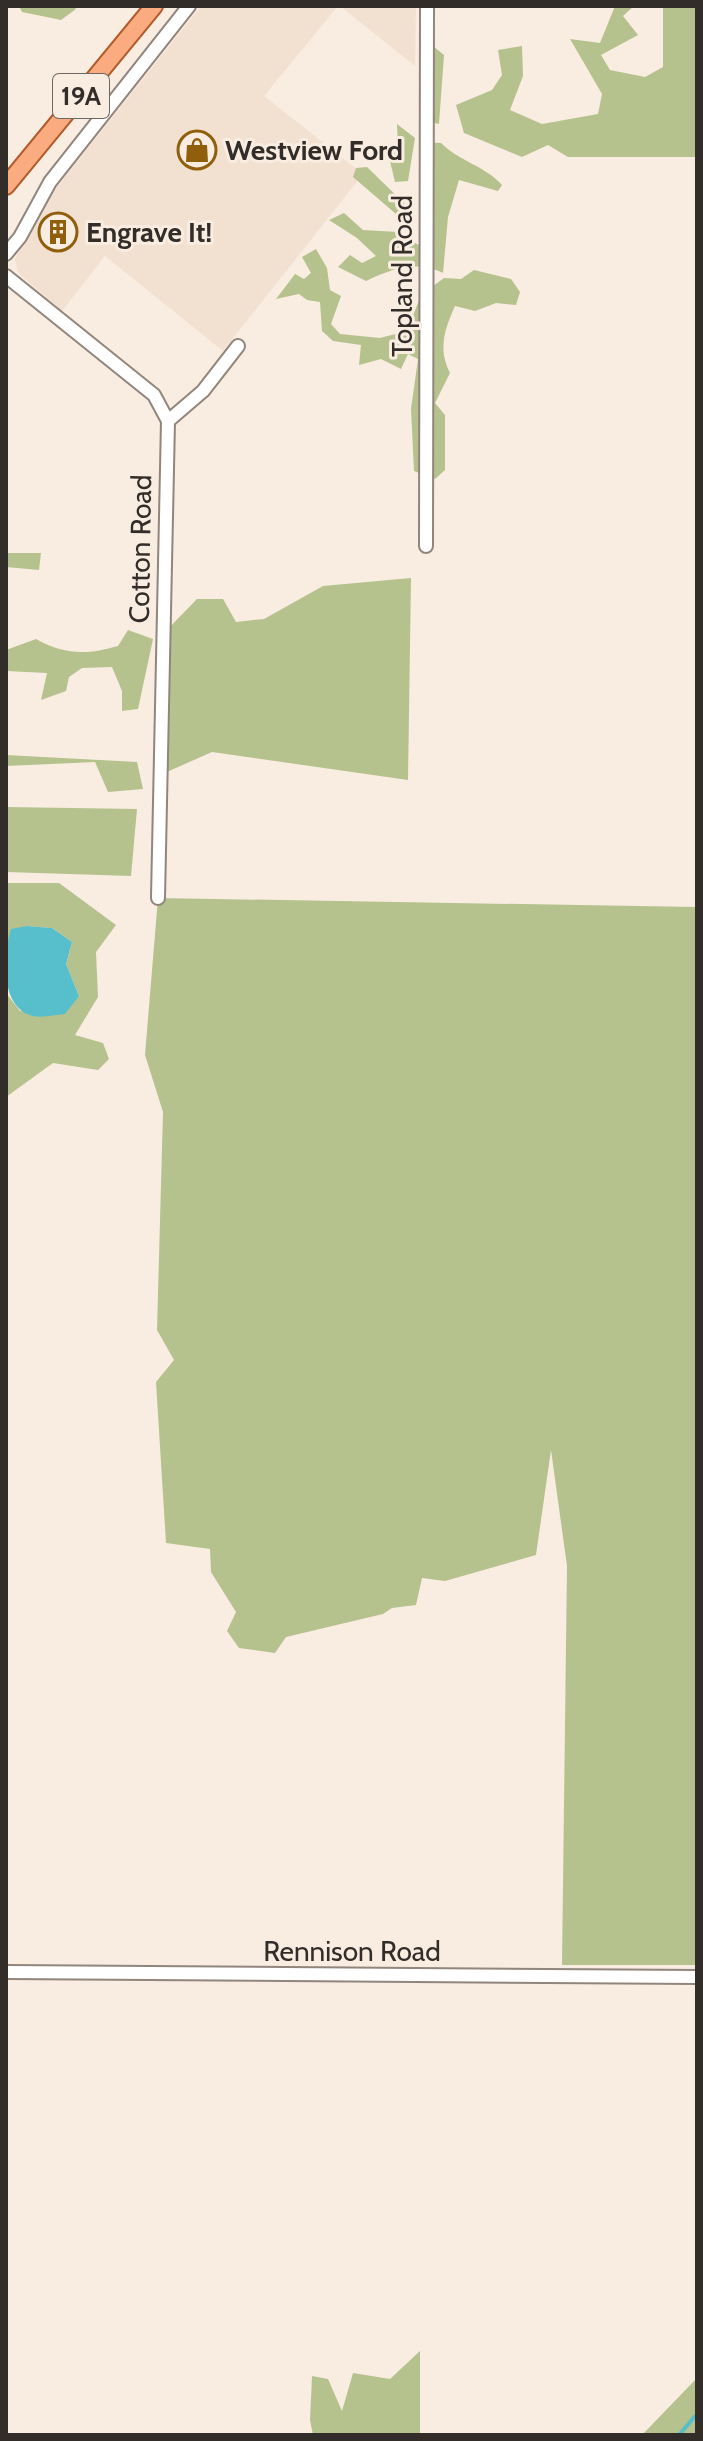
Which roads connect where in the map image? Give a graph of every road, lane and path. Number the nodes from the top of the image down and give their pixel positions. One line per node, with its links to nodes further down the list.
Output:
1 (154, 6): 4 (main road, 19A)
2 (189, 6): 5 (street)
3 (427, 6): 9 (street, Topland Road)
4 (6, 186)
5 (6, 254)
6 (6, 276): 8 (street)
7 (238, 346): 8 (street)
8 (168, 421): 10 (street, Cotton Road)
9 (426, 546)
10 (158, 898)
11 (6, 1972): 12 (street, Rennison Road)
12 (697, 1977)

